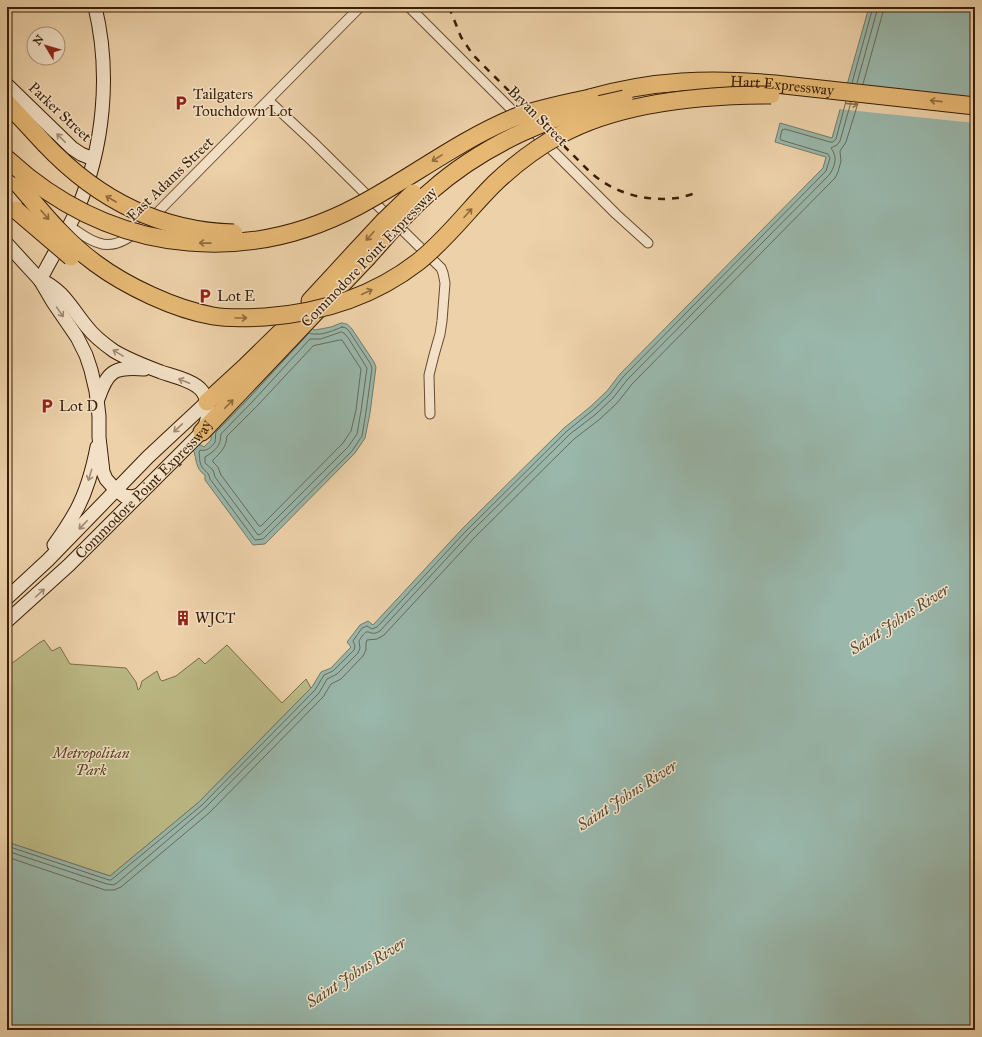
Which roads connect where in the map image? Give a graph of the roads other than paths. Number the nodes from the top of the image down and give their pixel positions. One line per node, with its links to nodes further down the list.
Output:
1 (95, 7): 12 (street)
2 (360, 7): 7 (street, East Adams Street)
3 (409, 7): 17 (street, Bryan Street)
4 (7, 85): 12 (street, Parker Street, one-way to 4)
5 (771, 95): 10 (highway, Hart Expressway, one-way to 10); 19 (highway, Commodore Point Expressway, bridge); 21 (highway, one-way to 5, bridge)
6 (590, 98): 9 (highway, Hart Expressway, one-way to 6); 15 (highway, one-way to 15, bridge); 19 (highway, Commodore Point Expressway, one-way to 19, bridge)
7 (269, 100): 16 (street, East Adams Street); 25 (street)
8 (7, 103): 15 (highway, one-way to 8, bridge)
9 (975, 106)
10 (975, 117)
11 (7, 159): 15 (highway, one-way to 11, bridge)
12 (93, 159): 16 (street)
13 (7, 172): 21 (highway, one-way to 21, bridge)
14 (11, 207): 21 (highway, bridge)
15 (338, 215)
16 (70, 226): 20 (street)
17 (648, 243)
18 (7, 244): 20 (street)
19 (361, 255): 24 (highway, Commodore Point Expressway); 26 (highway, Commodore Point Expressway, one-way to 19)
20 (40, 280): 22 (street, one-way to 20); 23 (street, one-way to 23)
21 (212, 316)
22 (154, 369): 23 (street); 24 (street, one-way to 22)
23 (98, 400): 27 (street)
24 (207, 402): 26 (street); 28 (street, Commodore Point Expressway, one-way to 28)
25 (430, 414)
26 (202, 432): 29 (street, Commodore Point Expressway)
27 (99, 438): 28 (street); 30 (street, one-way to 30)
28 (116, 490): 29 (street); 30 (street, Commodore Point Expressway, one-way to 30)
29 (139, 495): 32 (street, Commodore Point Expressway, one-way to 29)
30 (29, 578): 31 (street)
31 (7, 598)
32 (7, 621)

